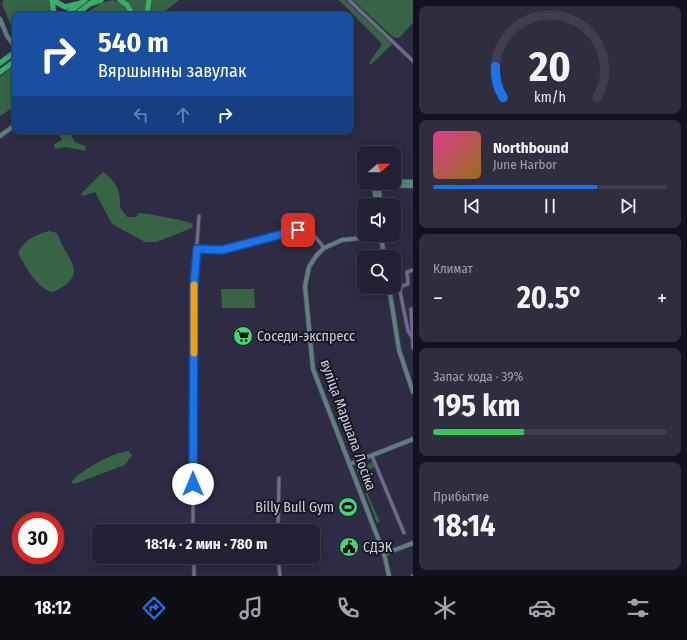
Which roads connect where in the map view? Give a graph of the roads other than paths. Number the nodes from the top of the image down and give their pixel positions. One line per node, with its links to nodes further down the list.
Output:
1 (53, 0): 7 (highway); 9 (highway)
2 (95, 0): 8 (highway)
3 (102, 0): 8 (highway)
4 (120, 0): 12 (highway)
5 (149, 0): 13 (highway)
6 (349, 0): 17 (street)
7 (83, 1): 10 (highway)
8 (90, 4): 11 (highway)
9 (54, 12)
10 (69, 12)
11 (79, 12)
12 (132, 12)
13 (147, 12)
14 (0, 18): 15 (main road)
15 (12, 42)
16 (12, 54): 18 (highway)
17 (413, 61)
18 (0, 63)
19 (12, 63): 20 (highway)
20 (0, 72)
21 (12, 127): 22 (main road)
22 (0, 136)
23 (401, 181): 24 (main road)
24 (413, 182)
25 (401, 186): 26 (main road)
26 (413, 186)
27 (199, 216): 30 (street)
28 (357, 238): 29 (main road, вуліца Маршала Лосіка)
29 (324, 248): 30 (street); 41 (main road, вуліца Маршала Лосіка)
30 (197, 249): 43 (street)
31 (413, 270): 32 (street)
32 (401, 288)
33 (390, 294): 38 (main road)
34 (401, 294): 36 (street)
35 (411, 309): 36 (street)
36 (412, 337): 37 (street)
37 (413, 348)
38 (413, 392)
39 (413, 439): 40 (main road)
40 (372, 456): 41 (main road); 45 (street)
41 (350, 464): 47 (main road, вуліца Маршала Лосіка)
42 (279, 478): 44 (street)
43 (193, 524)
44 (278, 524)
45 (404, 533)
46 (413, 543): 47 (main road)
47 (384, 554): 52 (main road, вуліца Маршала Лосіка)
48 (194, 564): 50 (street)
49 (279, 564): 51 (street)
50 (194, 576)
51 (280, 576)
52 (389, 576)

